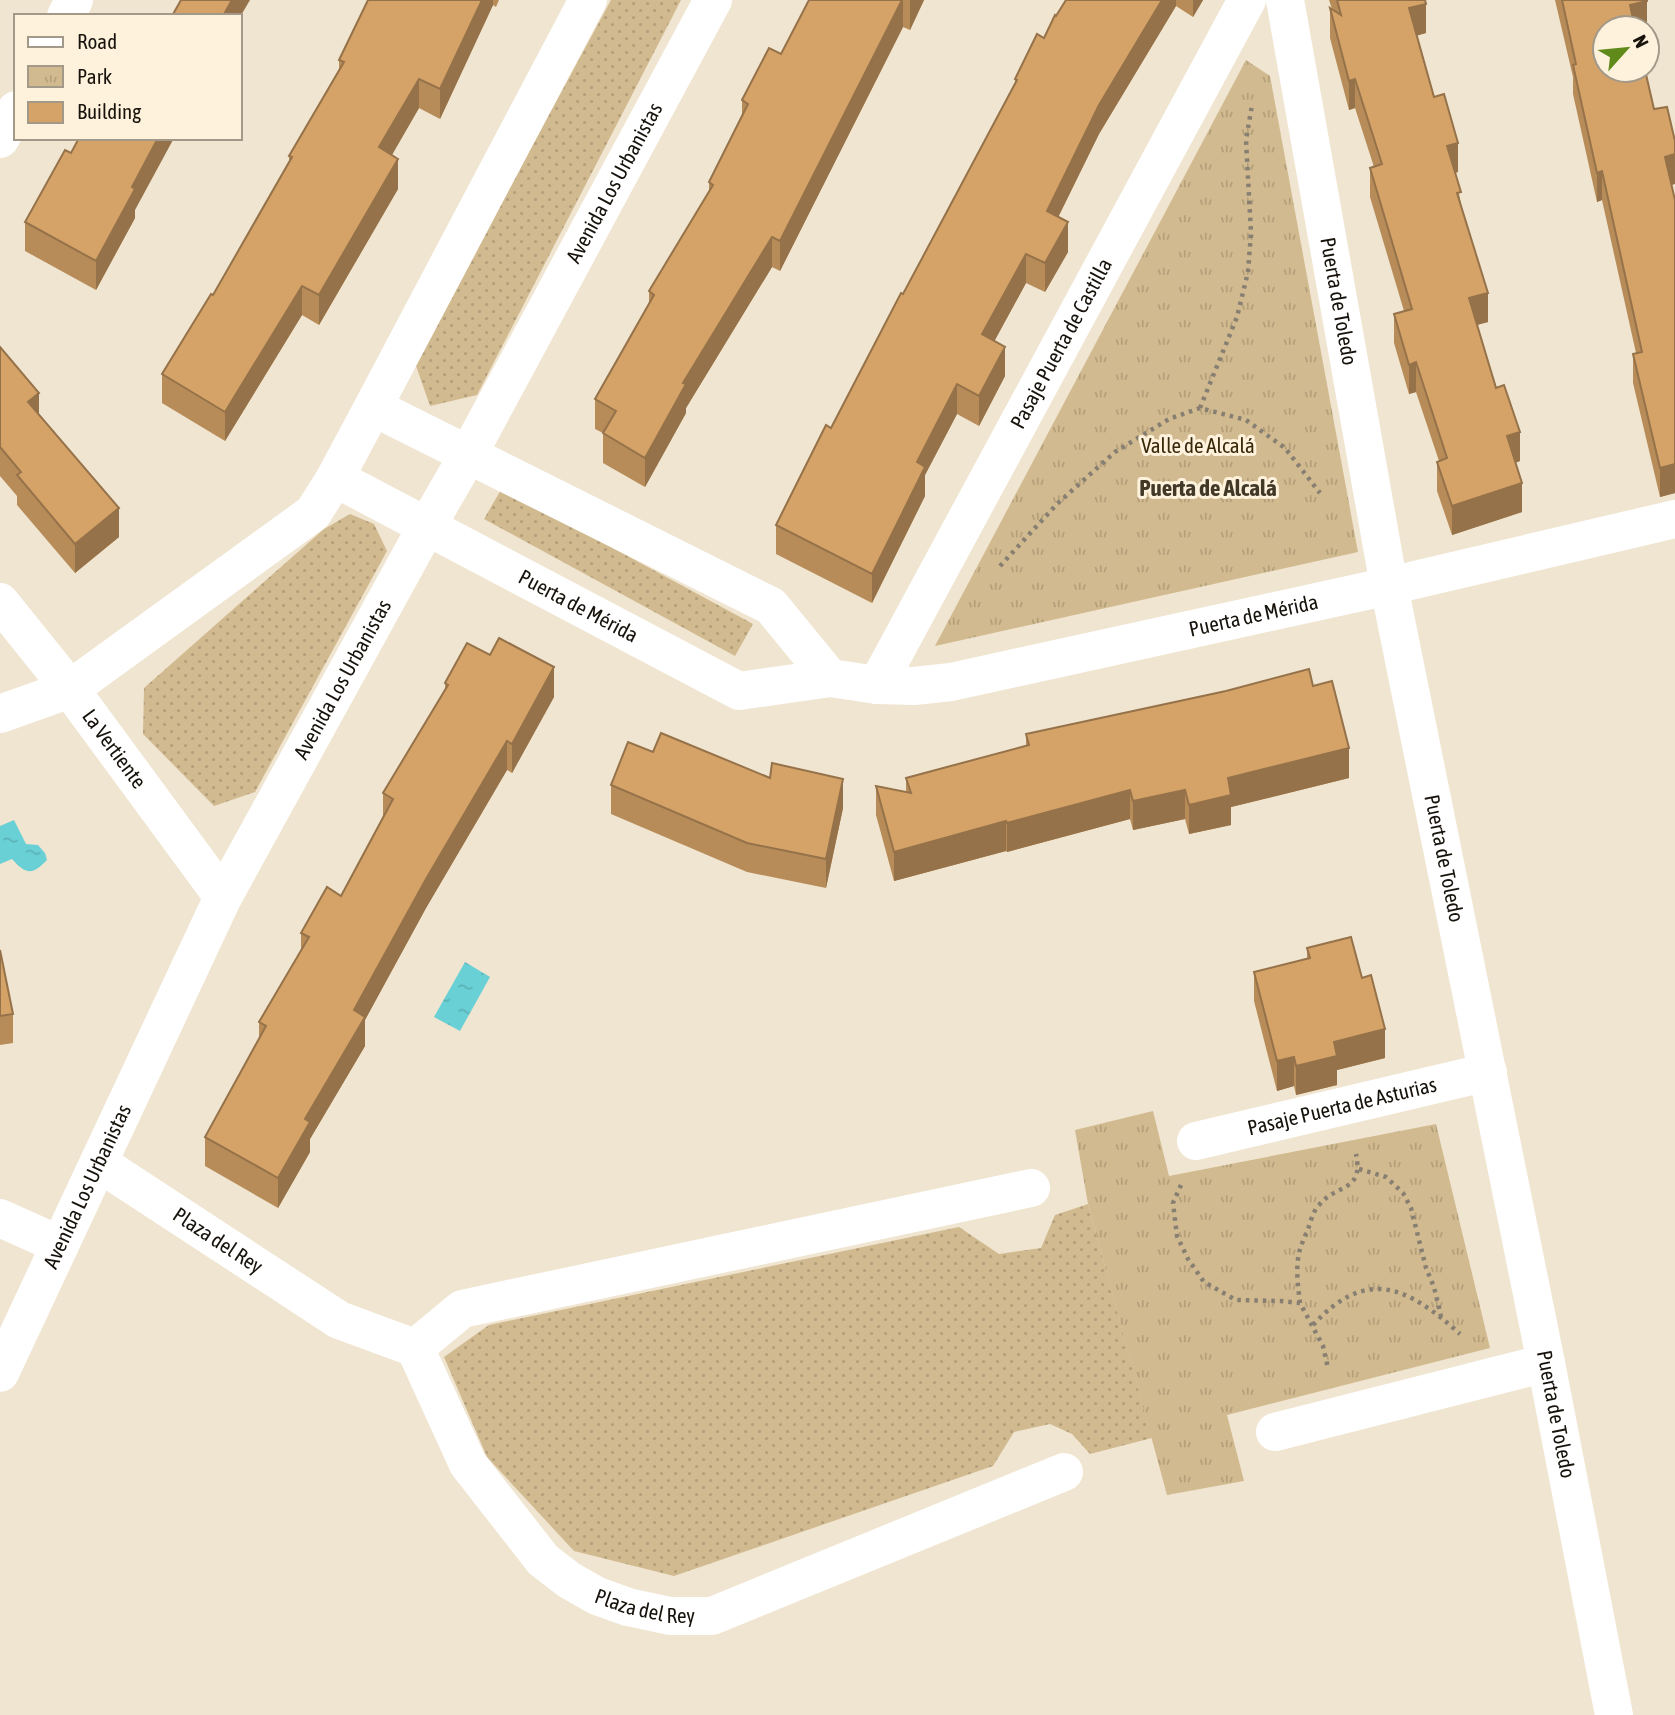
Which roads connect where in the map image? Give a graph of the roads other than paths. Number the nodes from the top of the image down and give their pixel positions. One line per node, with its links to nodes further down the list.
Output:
1 (588, 0): 7 (street)
2 (713, 0): 8 (street, Avenida Los Urbanistas)
3 (1247, 0): 15 (street, Pasaje Puerta de Castilla)
4 (1285, 0): 12 (street, Puerta de Toledo)
5 (14, 114): 6 (street)
6 (0, 139)
7 (373, 407): 8 (street); 9 (street)
8 (468, 455): 11 (street, Avenida Los Urbanistas); 14 (street)
9 (335, 478): 11 (street, Puerta de Mérida); 16 (street)
10 (1675, 519): 12 (street, Puerta de Mérida)
11 (427, 526): 14 (street, Puerta de Mérida); 18 (street, Avenida Los Urbanistas)
12 (1389, 586): 15 (street, Puerta de Mérida); 19 (street, Puerta de Toledo)
13 (0, 602): 16 (street, La Vertiente)
14 (830, 678): 15 (street, Puerta de Mérida)
15 (877, 685)
16 (70, 690): 17 (street); 18 (street, La Vertiente)
17 (0, 714)
18 (223, 897): 21 (street, Avenida Los Urbanistas)
19 (1488, 1072): 20 (street, Pasaje Puerta de Asturias); 28 (street, Puerta de Toledo)
20 (1196, 1141)
21 (99, 1163): 24 (street, Avenida Los Urbanistas); 26 (street, Plaza del Rey)
22 (1031, 1188): 26 (street)
23 (0, 1218): 24 (street)
24 (60, 1245): 25 (street, Avenida Los Urbanistas)
25 (15, 1303): 27 (street, Avenida Los Urbanistas)
26 (415, 1348): 30 (street, Plaza del Rey)
27 (2, 1363)
28 (1546, 1363): 29 (street); 31 (street, Puerta de Toledo)
29 (1275, 1433)
30 (1064, 1472)
31 (1614, 1715)

